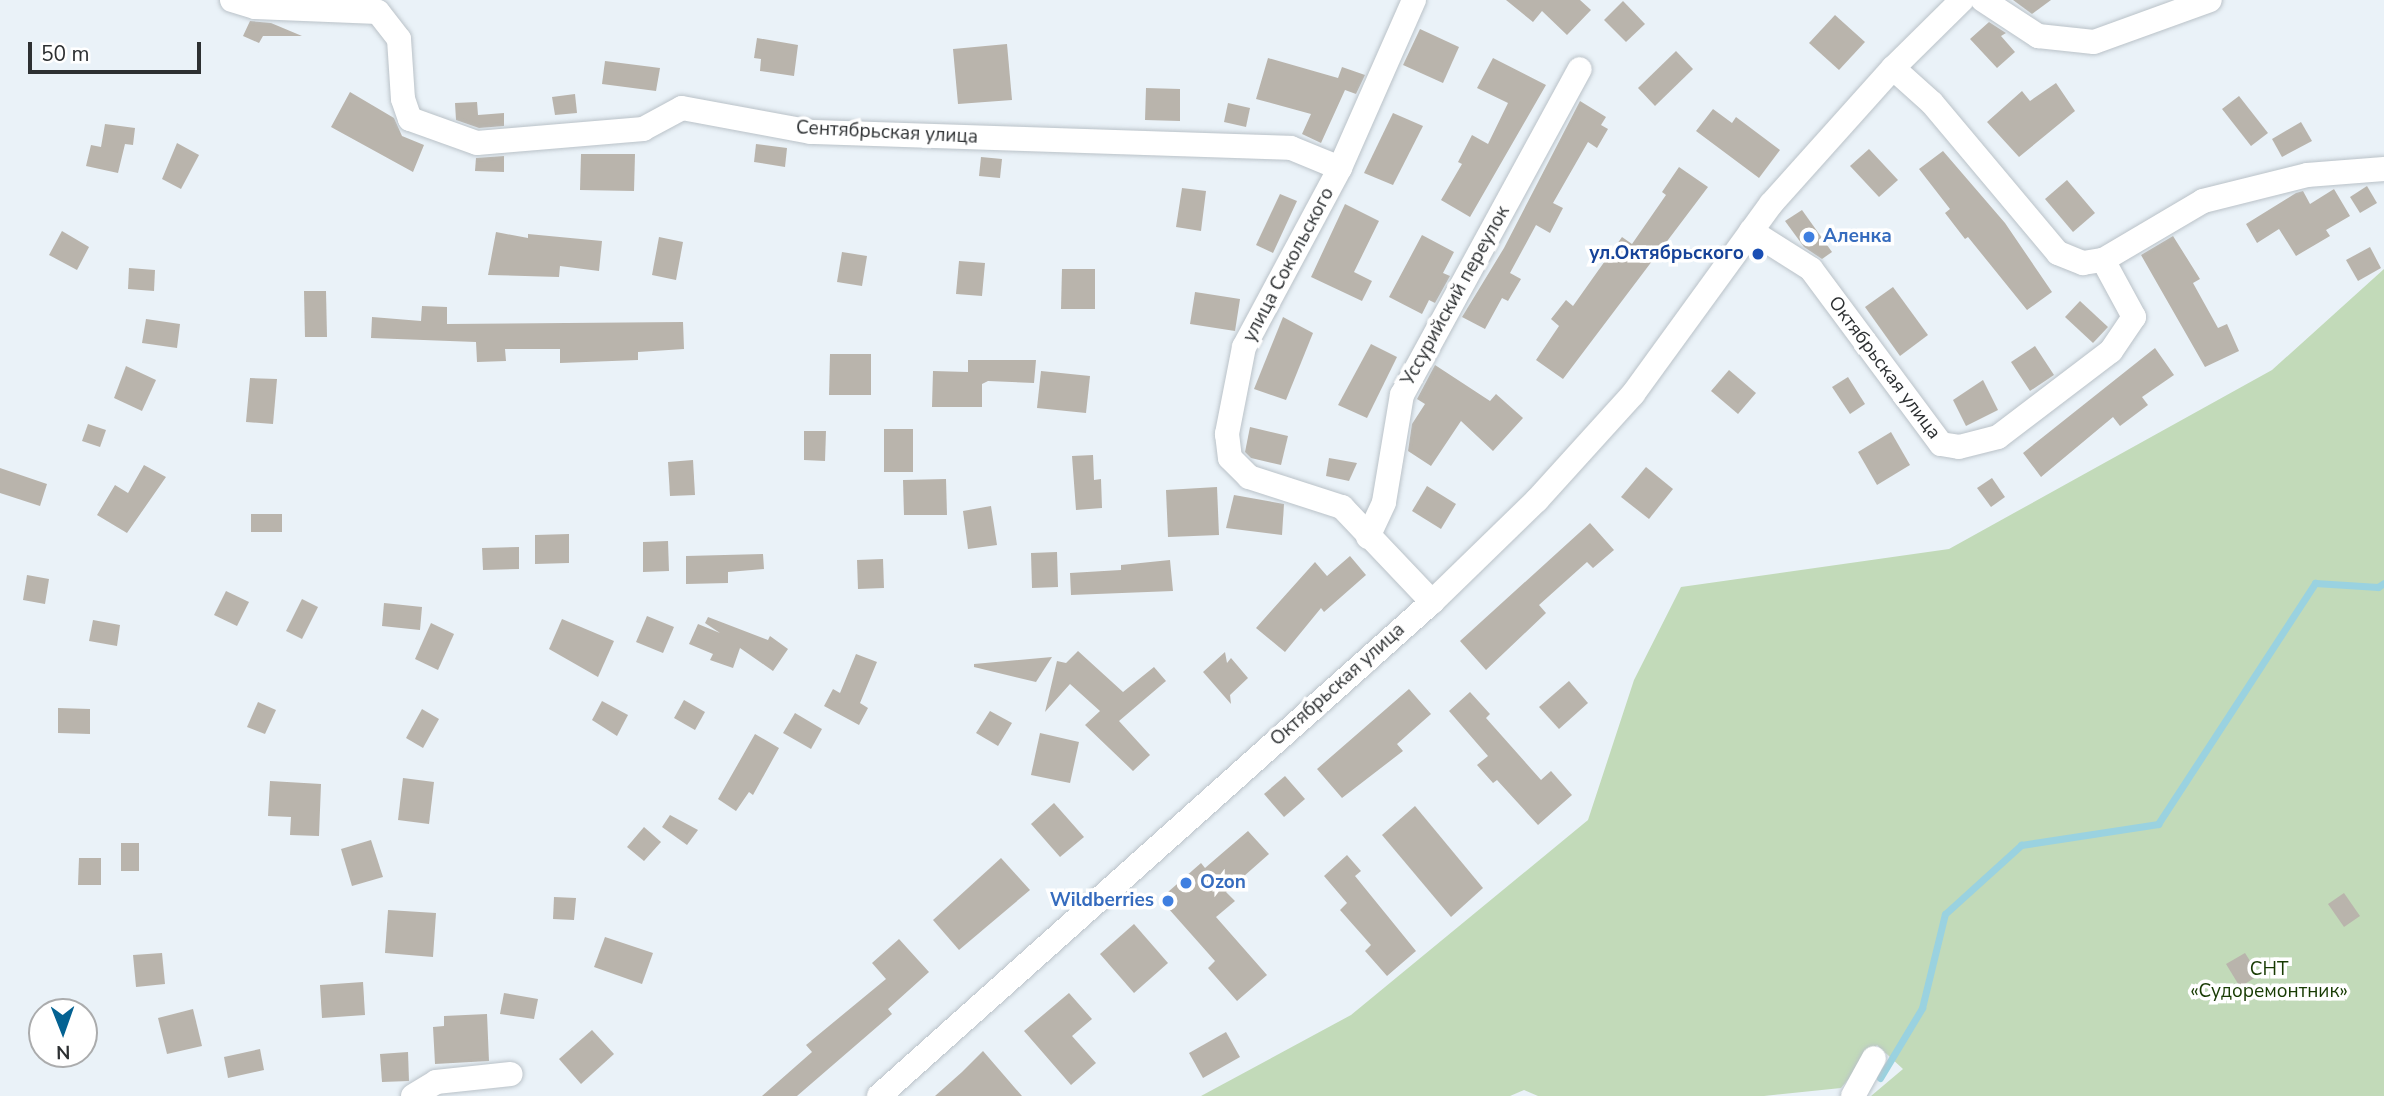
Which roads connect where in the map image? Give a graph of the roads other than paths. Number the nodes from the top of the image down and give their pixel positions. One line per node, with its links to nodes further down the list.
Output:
1 (232, 0): 8 (street, Сентябрьская улица)
2 (1414, 0): 8 (street, улица Сокольского)
3 (1962, 0): 6 (street, Октябрьская улица)
4 (1983, 0): 5 (street)
5 (2210, 0)
6 (1893, 68): 10 (street, Октябрьская улица); 11 (street)
7 (1580, 69): 12 (street, Уссурийский переулок)
8 (1340, 168): 12 (street, улица Сокольского)
9 (2384, 169): 11 (street)
10 (1751, 231): 11 (street, Октябрьская улица); 13 (street, Октябрьская улица)
11 (2103, 260)
12 (1368, 537): 13 (street, улица Сокольского)
13 (1432, 602): 17 (street, Октябрьская улица)
14 (1874, 1058): 18 (street)
15 (511, 1074): 16 (street)
16 (413, 1096)
17 (879, 1096)
18 (1853, 1096)

